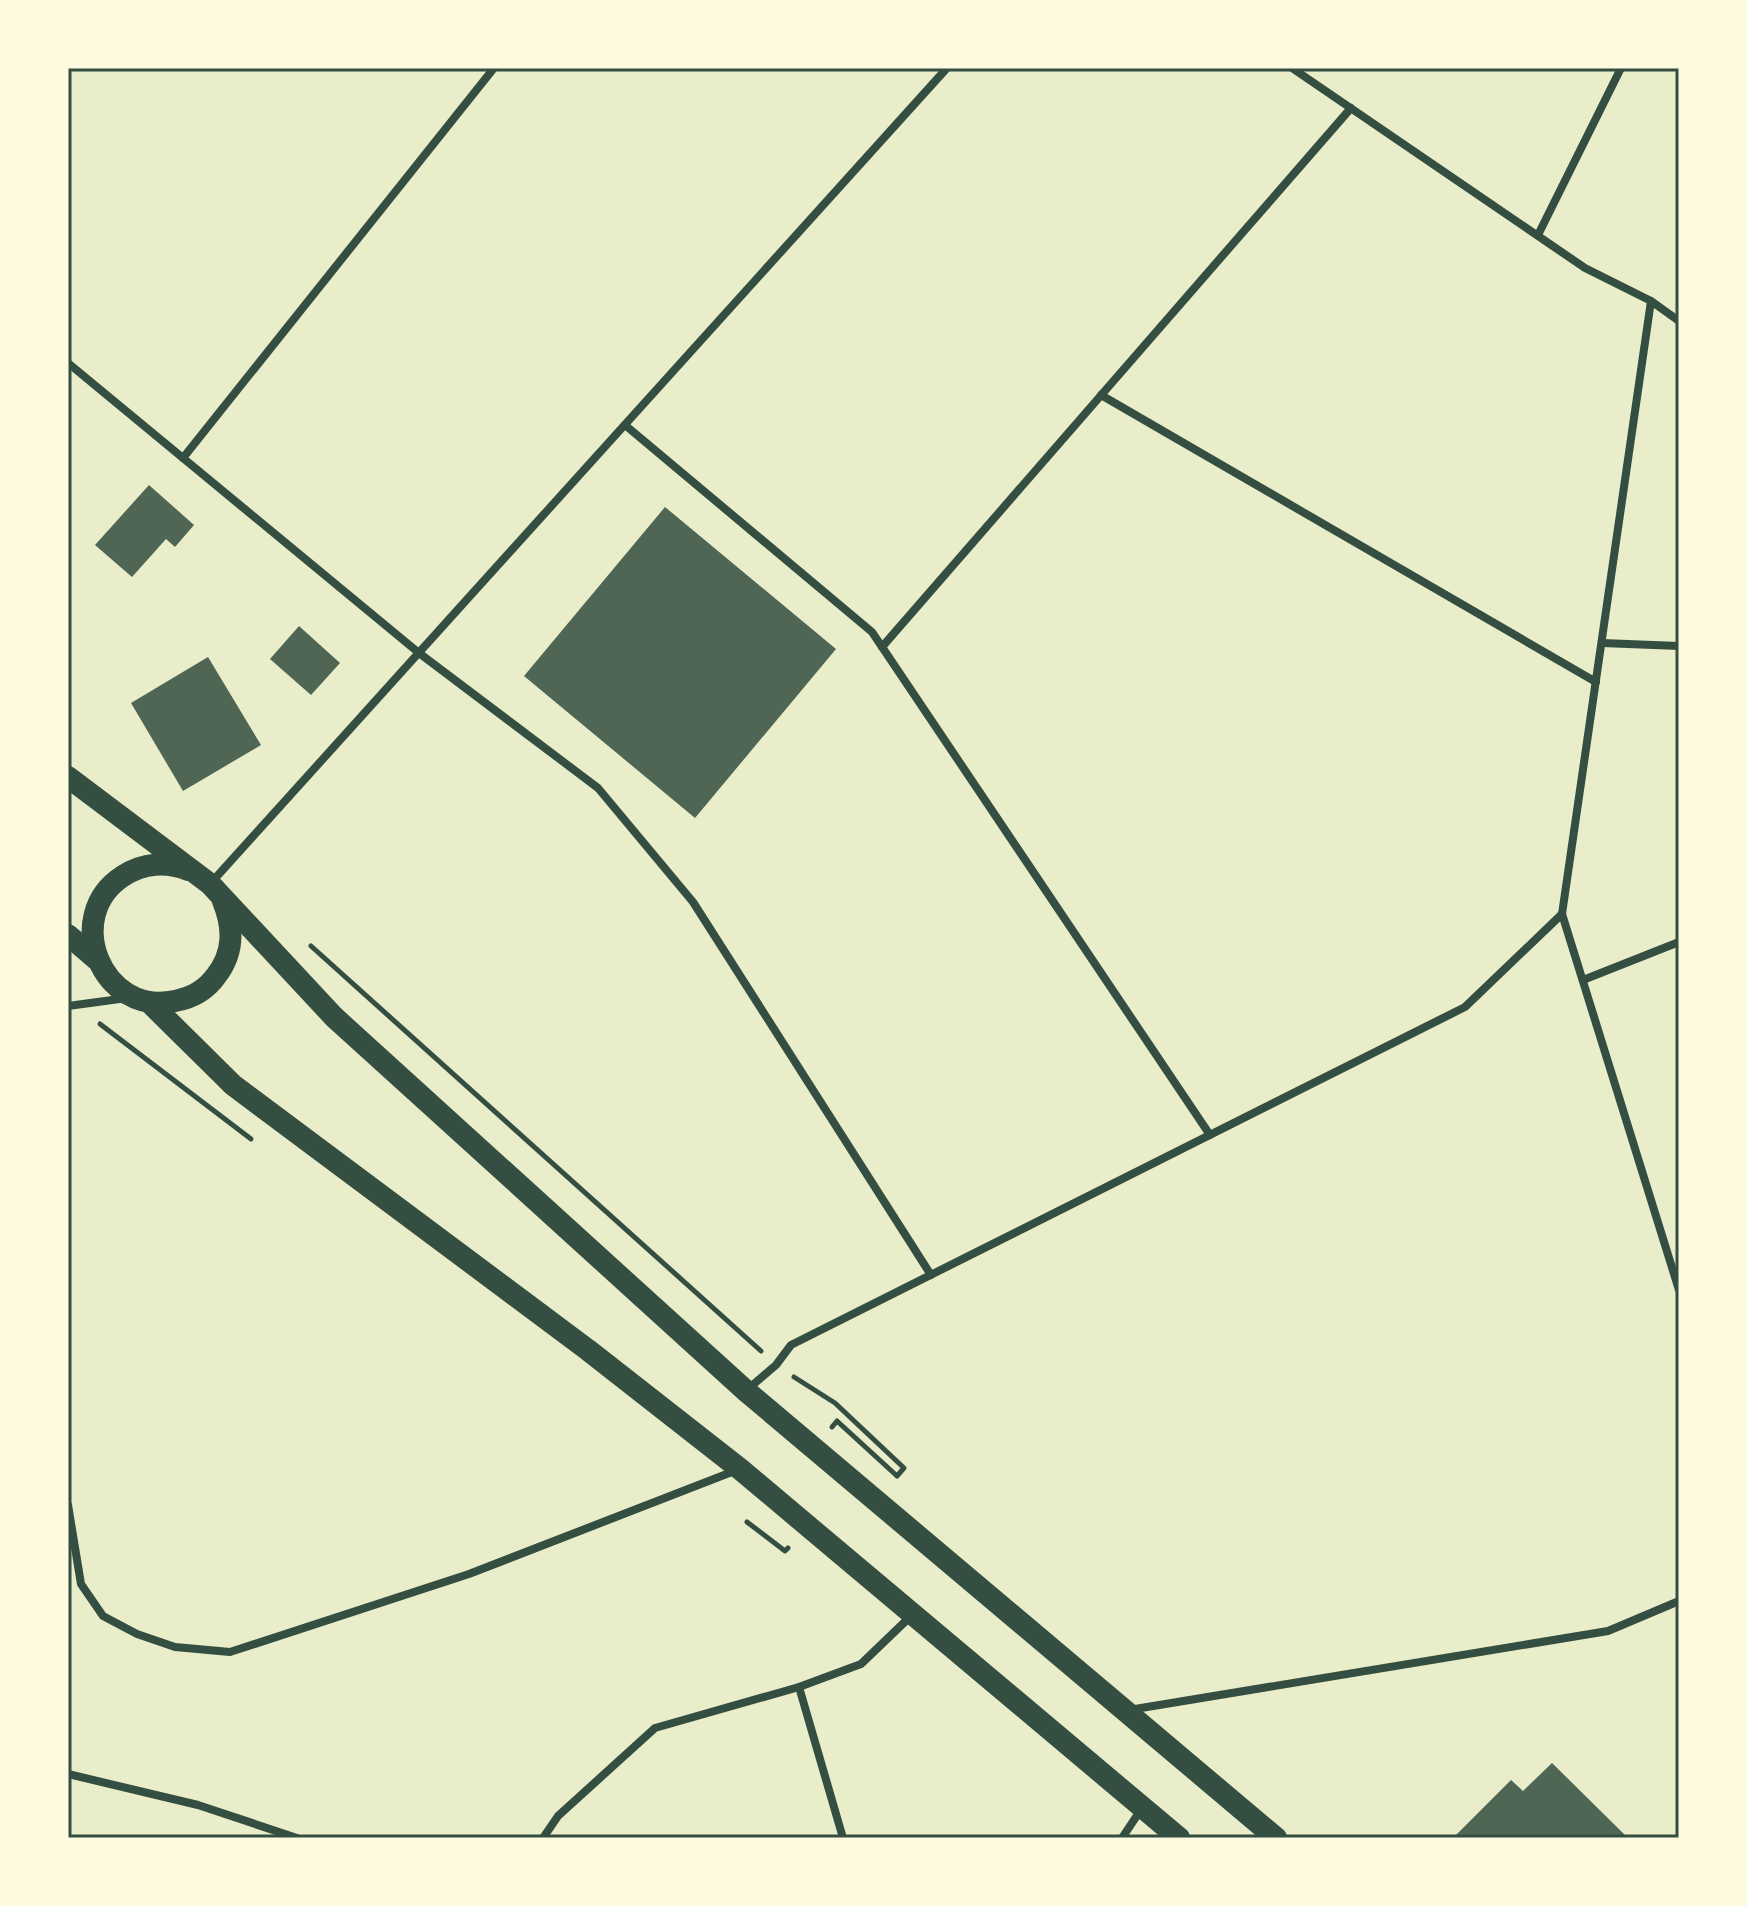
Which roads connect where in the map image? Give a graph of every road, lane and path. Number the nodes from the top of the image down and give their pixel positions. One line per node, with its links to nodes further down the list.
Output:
1 (494, 68): 12 (street)
2 (947, 68): 11 (street)
3 (1292, 68): 5 (street)
4 (1621, 68): 6 (street)
5 (1351, 108): 6 (street); 10 (street)
6 (1538, 235): 7 (street)
7 (1651, 301): 8 (street); 13 (street)
8 (1679, 321)
9 (68, 363): 12 (street)
10 (1101, 395): 15 (street); 17 (street)
11 (625, 425): 15 (street); 16 (street)
12 (183, 458): 16 (street)
13 (1602, 643): 14 (street); 17 (street)
14 (1679, 646)
15 (882, 647): 29 (street)
16 (419, 653): 19 (street); 30 (street)
17 (1596, 682): 20 (street)
18 (68, 777): 19 (highway)
19 (209, 885): 24 (highway); 26 (highway); 33 (highway)
20 (1562, 914): 25 (street); 29 (street)
21 (68, 935): 24 (highway)
22 (304, 940): 32 (path)
23 (1679, 942): 25 (street)
24 (96, 959): 26 (highway)
25 (1583, 980): 31 (street)
26 (141, 1000): 27 (street); 35 (highway)
27 (72, 1006): 28 (path)
28 (157, 1069)
29 (1210, 1135): 30 (street)
30 (931, 1275): 32 (street)
31 (1679, 1290)
32 (776, 1365): 33 (street); 34 (path)
33 (746, 1391): 40 (highway)
34 (828, 1432)
35 (740, 1469): 36 (street); 38 (highway)
36 (68, 1505)
37 (1679, 1601): 40 (street)
38 (913, 1614): 39 (street); 42 (highway)
39 (799, 1687): 44 (street); 45 (street)
40 (1125, 1711): 48 (highway)
41 (68, 1774): 43 (street)
42 (1143, 1808): 46 (street); 47 (highway)
43 (297, 1838)
44 (543, 1838)
45 (843, 1838)
46 (1122, 1838)
47 (1179, 1838)
48 (1276, 1838)

